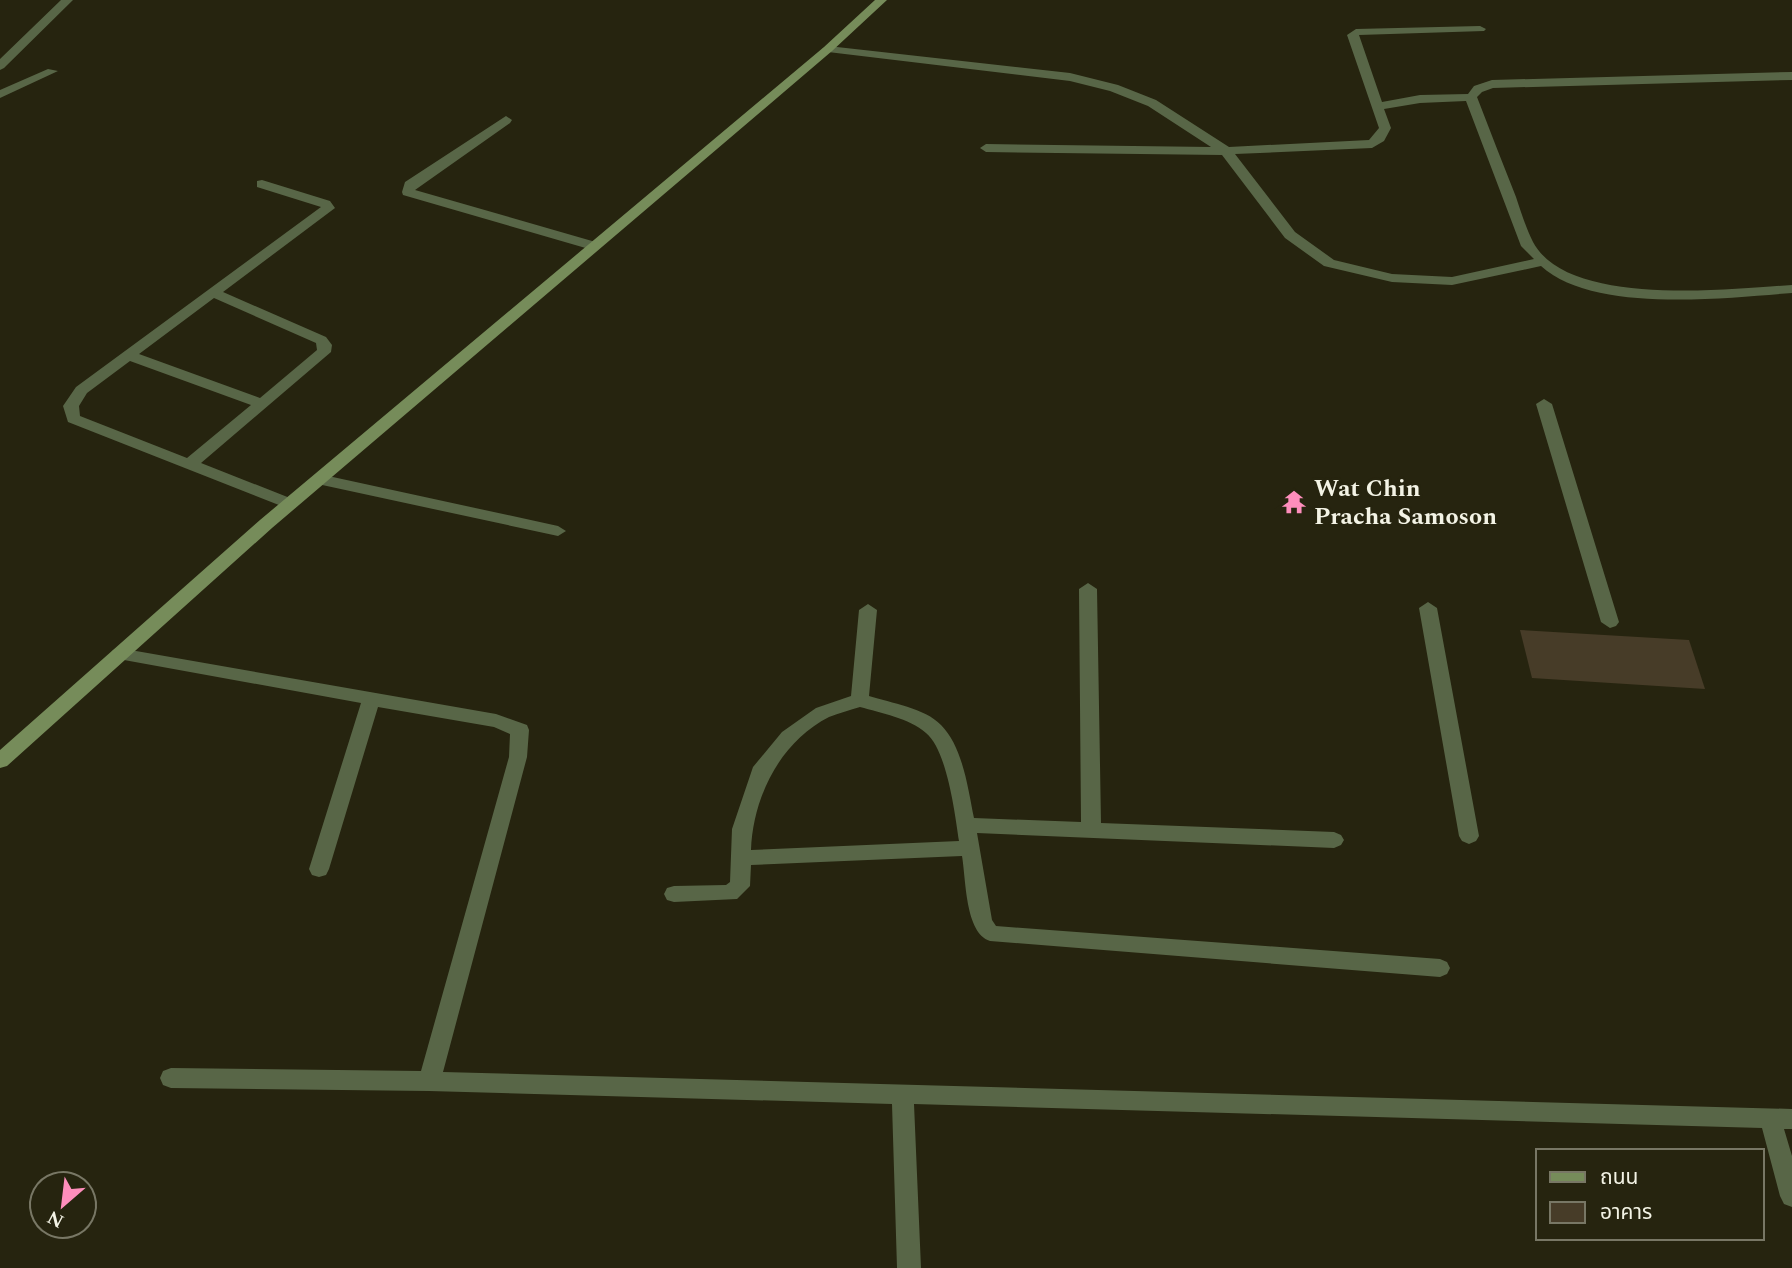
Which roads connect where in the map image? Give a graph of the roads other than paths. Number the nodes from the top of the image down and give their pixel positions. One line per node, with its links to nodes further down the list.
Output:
1 (67, 0): 5 (street)
2 (881, 0): 4 (main road)
3 (1480, 29): 10 (street)
4 (828, 49): 13 (street); 15 (main road)
5 (0, 66)
6 (52, 71): 8 (street)
7 (1792, 76): 9 (street)
8 (0, 94)
9 (1471, 97): 10 (street); 16 (street)
10 (1379, 106): 13 (street)
11 (506, 120): 15 (street)
12 (986, 148): 13 (street)
13 (1226, 151): 16 (street)
14 (262, 184): 18 (street)
15 (594, 246): 23 (main road)
16 (1540, 261): 17 (street)
17 (1792, 289)
18 (214, 293): 19 (street); 20 (street)
19 (128, 355): 20 (street); 22 (street)
20 (262, 404): 22 (street)
21 (1544, 404): 29 (street)
22 (189, 465): 24 (street)
23 (319, 479): 24 (main road); 25 (street)
24 (289, 504): 30 (main road)
25 (558, 531)
26 (1088, 589): 35 (street)
27 (1428, 608): 36 (street)
28 (868, 610): 32 (street)
29 (1610, 622)
30 (119, 654): 31 (street); 33 (main road)
31 (371, 699): 40 (street); 44 (street)
32 (860, 700): 34 (street); 39 (street)
33 (0, 761)
34 (967, 825): 35 (street); 38 (street)
35 (1091, 830): 37 (street)
36 (1469, 836)
37 (1334, 840)
38 (971, 848): 39 (street); 42 (street)
39 (741, 858): 41 (street)
40 (318, 869)
41 (674, 894)
42 (1440, 968)
43 (171, 1078): 44 (street)
44 (429, 1081): 45 (street)
45 (903, 1096): 46 (street); 48 (street)
46 (1781, 1119): 47 (street)
47 (1792, 1196)
48 (909, 1268)

